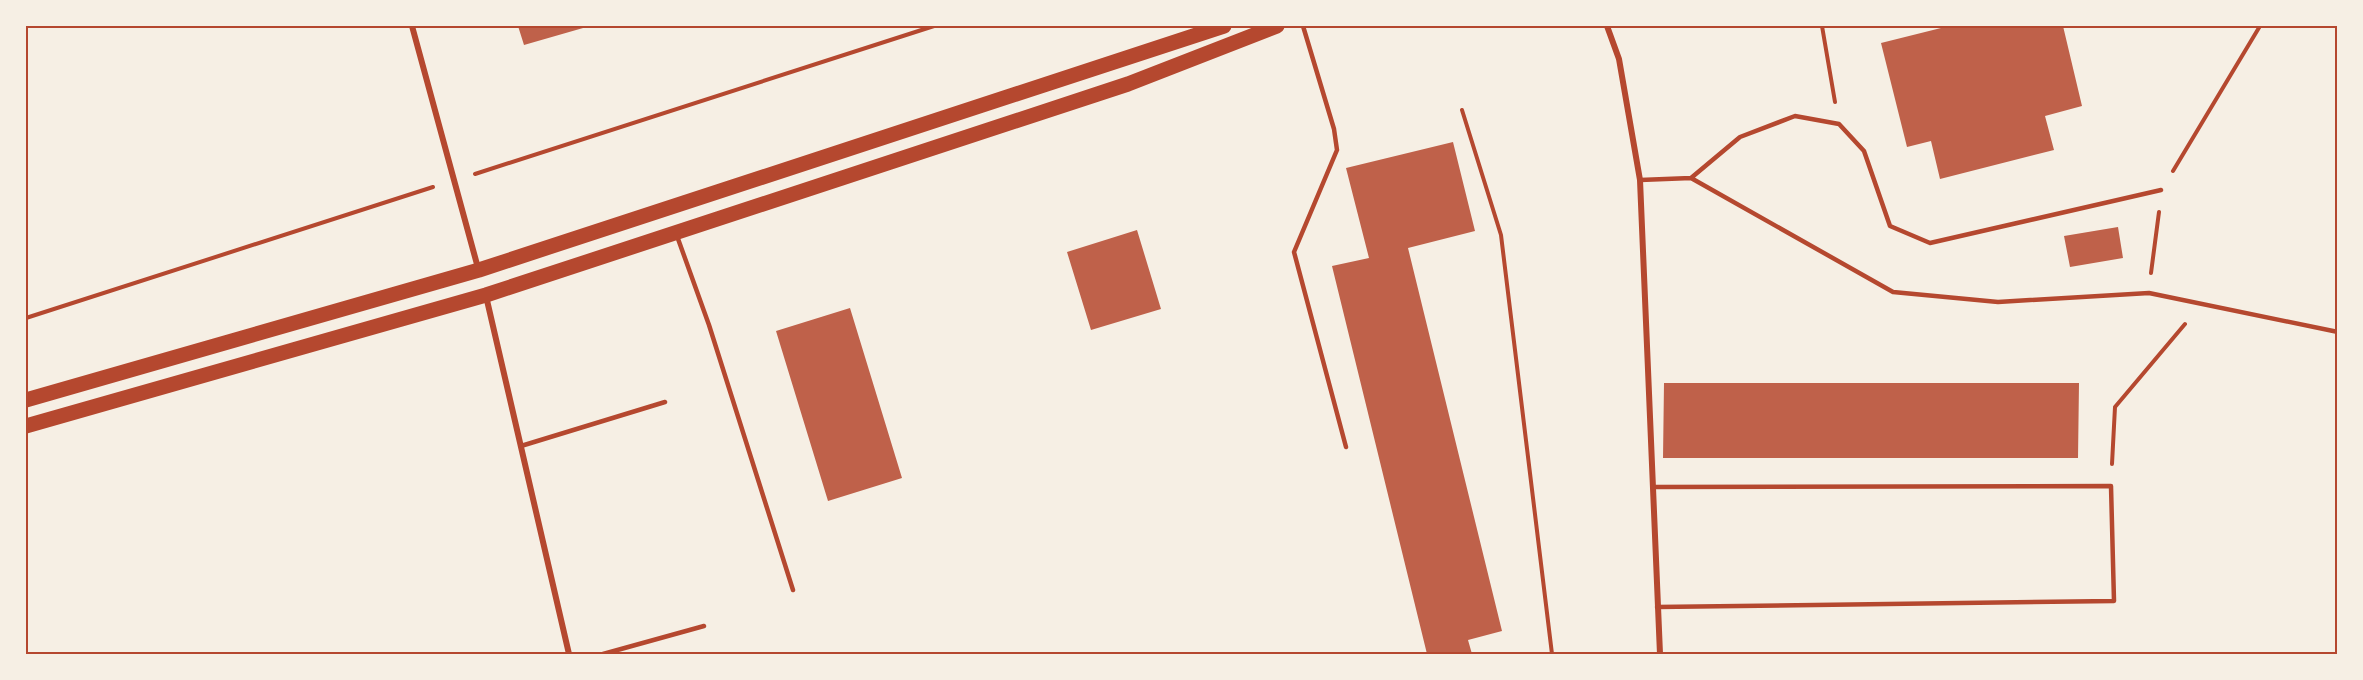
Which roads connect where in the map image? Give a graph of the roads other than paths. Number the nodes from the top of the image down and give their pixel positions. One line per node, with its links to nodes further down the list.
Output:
1 (412, 26): 11 (street)
2 (1224, 26): 6 (main road)
3 (1277, 26): 10 (main road)
4 (1303, 26): 18 (lane)
5 (1606, 26): 8 (street)
6 (1204, 28): 11 (main road)
7 (1692, 178): 8 (lane); 9 (lane); 13 (lane)
8 (1640, 180): 19 (street)
9 (2161, 190)
10 (676, 233): 12 (main road); 20 (lane)
11 (479, 270): 12 (main road); 14 (main road)
12 (486, 295): 16 (main road); 17 (street)
13 (2337, 332)
14 (26, 400)
15 (665, 402): 17 (lane)
16 (26, 426)
17 (520, 446): 23 (street)
18 (1346, 447)
19 (1653, 487): 21 (street); 21 (lane)
20 (793, 590)
21 (1657, 607): 25 (street)
22 (704, 626): 24 (lane)
23 (569, 654)
24 (603, 654)
25 (1660, 654)

